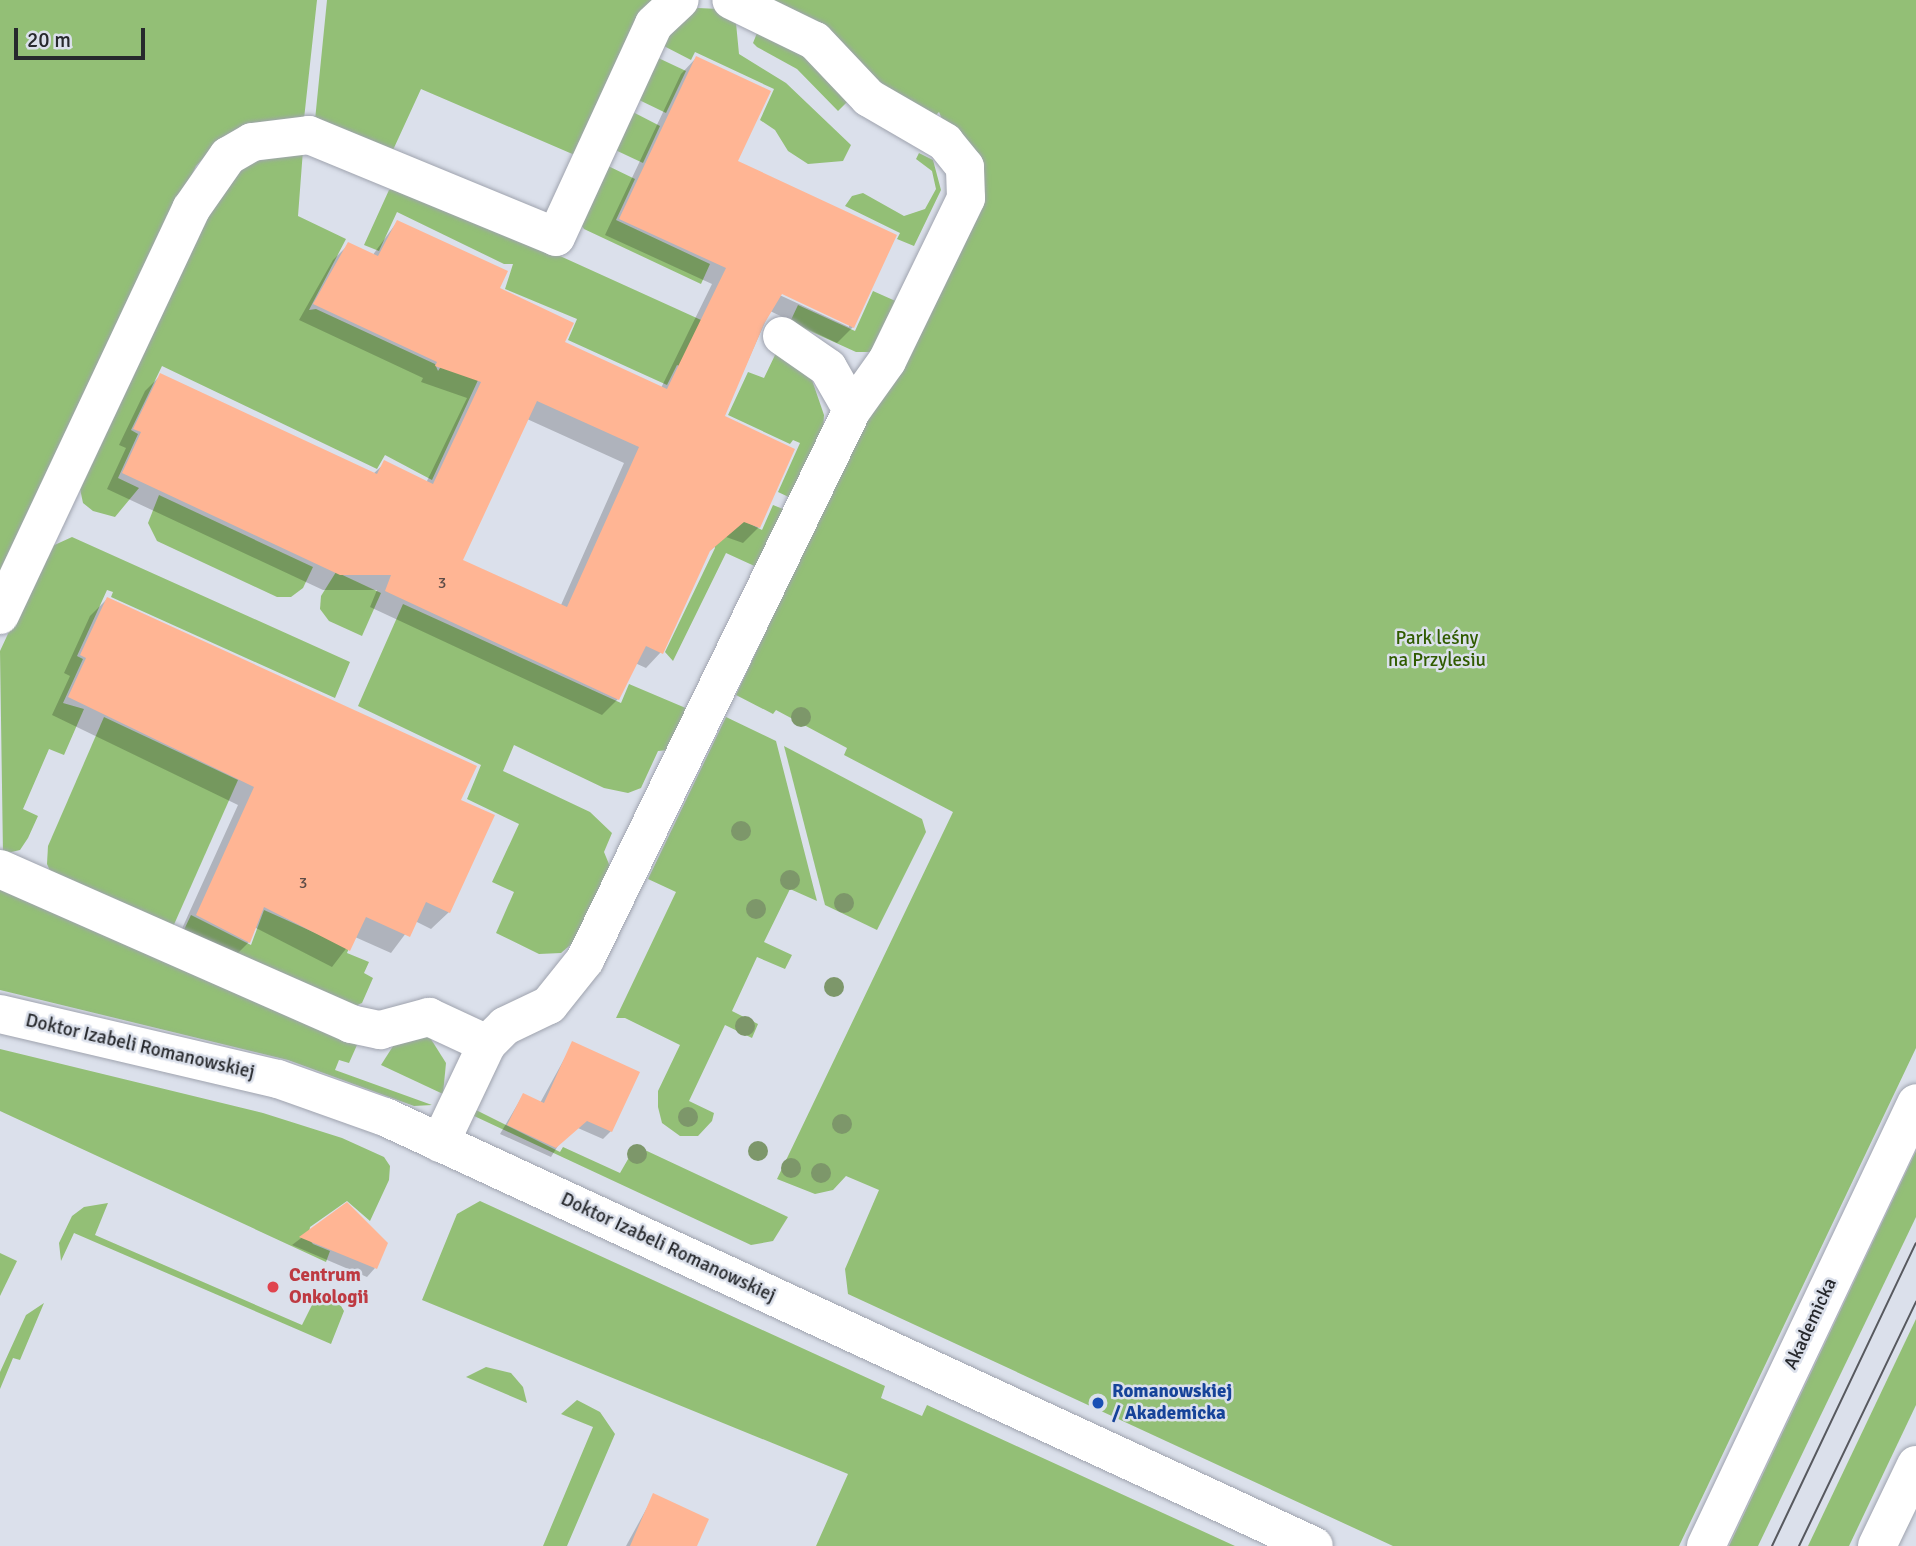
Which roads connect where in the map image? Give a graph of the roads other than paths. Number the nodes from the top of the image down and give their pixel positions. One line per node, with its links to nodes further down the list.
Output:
1 (680, 0): 5 (street)
2 (731, 0): 4 (street)
3 (782, 336): 4 (street)
4 (852, 410): 8 (street)
5 (0, 615)
6 (0, 869): 8 (street)
7 (0, 1014): 10 (street, Doktor Izabeli Romanowskiej)
8 (487, 1044): 10 (street)
9 (1916, 1103): 13 (street, Akademicka)
10 (440, 1143): 12 (street, Doktor Izabeli Romanowskiej)
11 (1916, 1465): 14 (street)
12 (1314, 1546)
13 (1706, 1546)
14 (1877, 1546)

